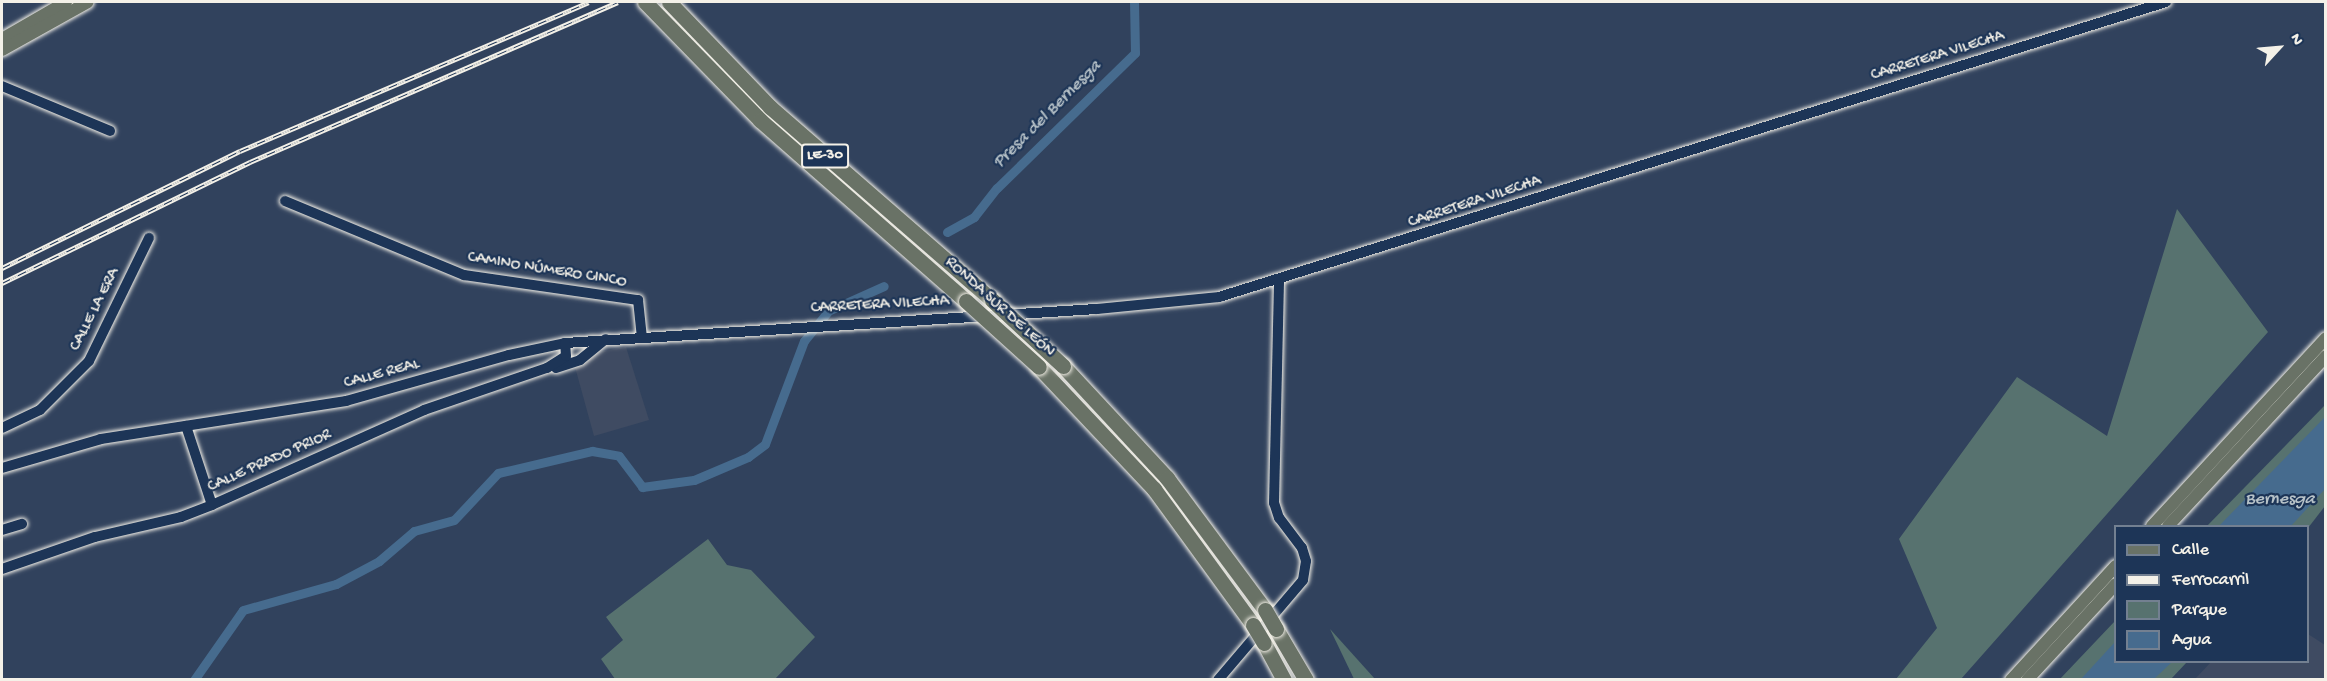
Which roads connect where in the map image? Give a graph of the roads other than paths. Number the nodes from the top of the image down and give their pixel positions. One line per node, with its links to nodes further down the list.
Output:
1 (66, 2): 6 (main road)
2 (88, 2): 7 (main road)
3 (645, 2): 34 (highway, RONDA SUR DE LEÓN / LE-30, bridge)
4 (669, 2): 35 (highway, RONDA SUR DE LEÓN / LE-30, bridge)
5 (2166, 2): 12 (street, CARRETERA VILECHA)
6 (2, 39)
7 (2, 50)
8 (2, 86): 9 (street)
9 (110, 131)
10 (285, 201): 14 (street, CAMINO NÚMERO CINCO)
11 (149, 238): 23 (street, CALLE LA ERA)
12 (1279, 280): 13 (street, CARRETERA VILECHA); 33 (street)
13 (773, 328): 14 (street, CALLE REAL)
14 (642, 336): 16 (street, CALLE REAL)
15 (2325, 338): 27 (main road)
16 (606, 339): 17 (street, CALLE REAL); 20 (street, CALLE PRADO PRIOR)
17 (580, 341): 18 (street, CALLE REAL); 20 (street)
18 (566, 343): 21 (street, CALLE PRADO PRIOR); 22 (street, CALLE REAL)
19 (2325, 356): 28 (main road)
20 (580, 360): 21 (street, CALLE PRADO PRIOR)
21 (547, 368): 25 (street, CALLE PRADO PRIOR)
22 (186, 426): 24 (street, CALLE REAL); 25 (street)
23 (2, 428)
24 (2, 468)
25 (212, 505): 31 (street, CALLE PRADO PRIOR)
26 (22, 524): 29 (street)
27 (2153, 525)
28 (2169, 525)
29 (2, 530)
30 (2114, 567): 36 (main road)
31 (2, 569)
32 (2114, 585): 37 (main road)
33 (1218, 680)
34 (1284, 680)
35 (1306, 680)
36 (2011, 680)
37 (2027, 680)

